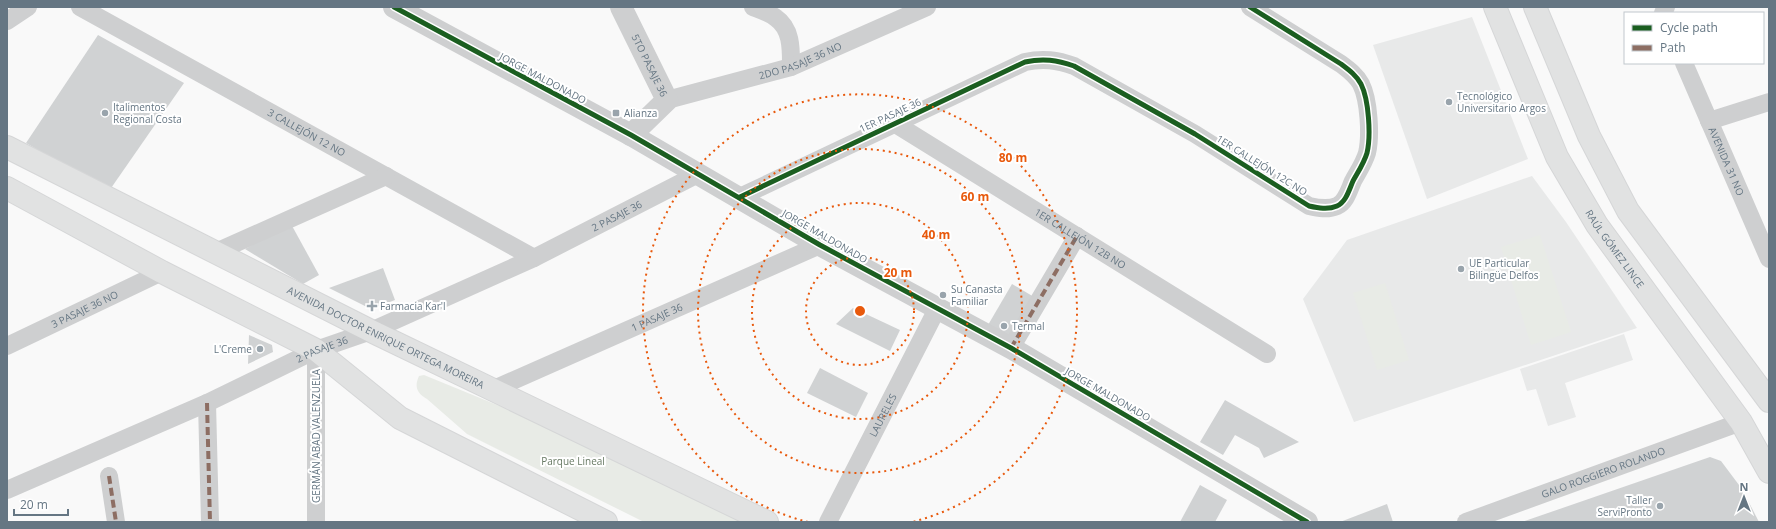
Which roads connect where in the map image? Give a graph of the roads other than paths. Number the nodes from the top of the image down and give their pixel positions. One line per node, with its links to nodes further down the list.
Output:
1 (28, 7): 10 (street)
2 (80, 7): 21 (street, 3 CALLEJÓN 12 NO)
3 (394, 7): 18 (street, JORGE MALDONADO)
4 (621, 7): 14 (street, 5TO PASAJE 36)
5 (753, 7): 13 (street)
6 (1250, 7): 11 (street, 1ER CALLEJÓN 12C NO)
7 (1495, 7): 39 (main road, RAÚL GÓMEZ LINCE)
8 (1535, 7): 37 (main road)
9 (919, 9): 13 (street, 2DO PASAJE 36 NO)
10 (7, 21)
11 (1049, 59): 17 (street, 1ER PASAJE 36)
12 (1684, 64): 16 (street, AVENIDA 31 NO)
13 (791, 67): 14 (street, 2DO PASAJE 36 NO)
14 (668, 100): 18 (street, 5TO PASAJE 36)
15 (1769, 102): 16 (street)
16 (1709, 122): 28 (street, AVENIDA 31 NO)
17 (894, 123): 23 (street, 1ER PASAJE 36); 24 (street, 1ER CALLEJÓN 12B NO)
18 (631, 135): 20 (street, JORGE MALDONADO)
19 (7, 147): 26 (main road, AVENIDA DOCTOR ENRIQUE ORTEGA MOREIRA)
20 (698, 174): 23 (street, JORGE MALDONADO); 27 (street, 2 PASAJE 36)
21 (386, 176): 26 (street); 27 (street, 3 CALLEJÓN 12 NO)
22 (11, 194): 29 (main road)
23 (740, 198): 25 (street, JORGE MALDONADO)
24 (1077, 236): 33 (street); 35 (street, 1ER CALLEJÓN 12B NO)
25 (820, 245): 30 (street, JORGE MALDONADO); 36 (street, 1 PASAJE 36)
26 (216, 252): 31 (main road, AVENIDA DOCTOR ENRIQUE ORTEGA MOREIRA)
27 (534, 258): 31 (street, 2 PASAJE 36)
28 (1769, 259)
29 (162, 272): 32 (street, 3 PASAJE 36 NO); 34 (main road)
30 (937, 309): 33 (street, JORGE MALDONADO); 48 (street, LAURELES)
31 (371, 331): 34 (street, 2 PASAJE 36); 36 (main road, AVENIDA DOCTOR ENRIQUE ORTEGA MOREIRA)
32 (7, 346)
33 (1011, 348): 49 (street, JORGE MALDONADO)
34 (316, 350): 38 (street, 2 PASAJE 36); 45 (street, GERMÁN ABAD VALENZUELA); 46 (main road)
35 (1267, 354)
36 (494, 389): 47 (main road, AVENIDA DOCTOR ENRIQUE ORTEGA MOREIRA)
37 (1769, 401)
38 (207, 402): 42 (street, 2 PASAJE 36); 44 (street)
39 (1741, 422): 40 (main road, RAÚL GÓMEZ LINCE); 50 (street, GALO ROGGIERO ROLANDO)
40 (1769, 472)
41 (109, 476): 43 (street)
42 (7, 490)
43 (116, 522)
44 (210, 522)
45 (316, 522)
46 (606, 522)
47 (766, 522)
48 (828, 522)
49 (1307, 522)
50 (1466, 522)

